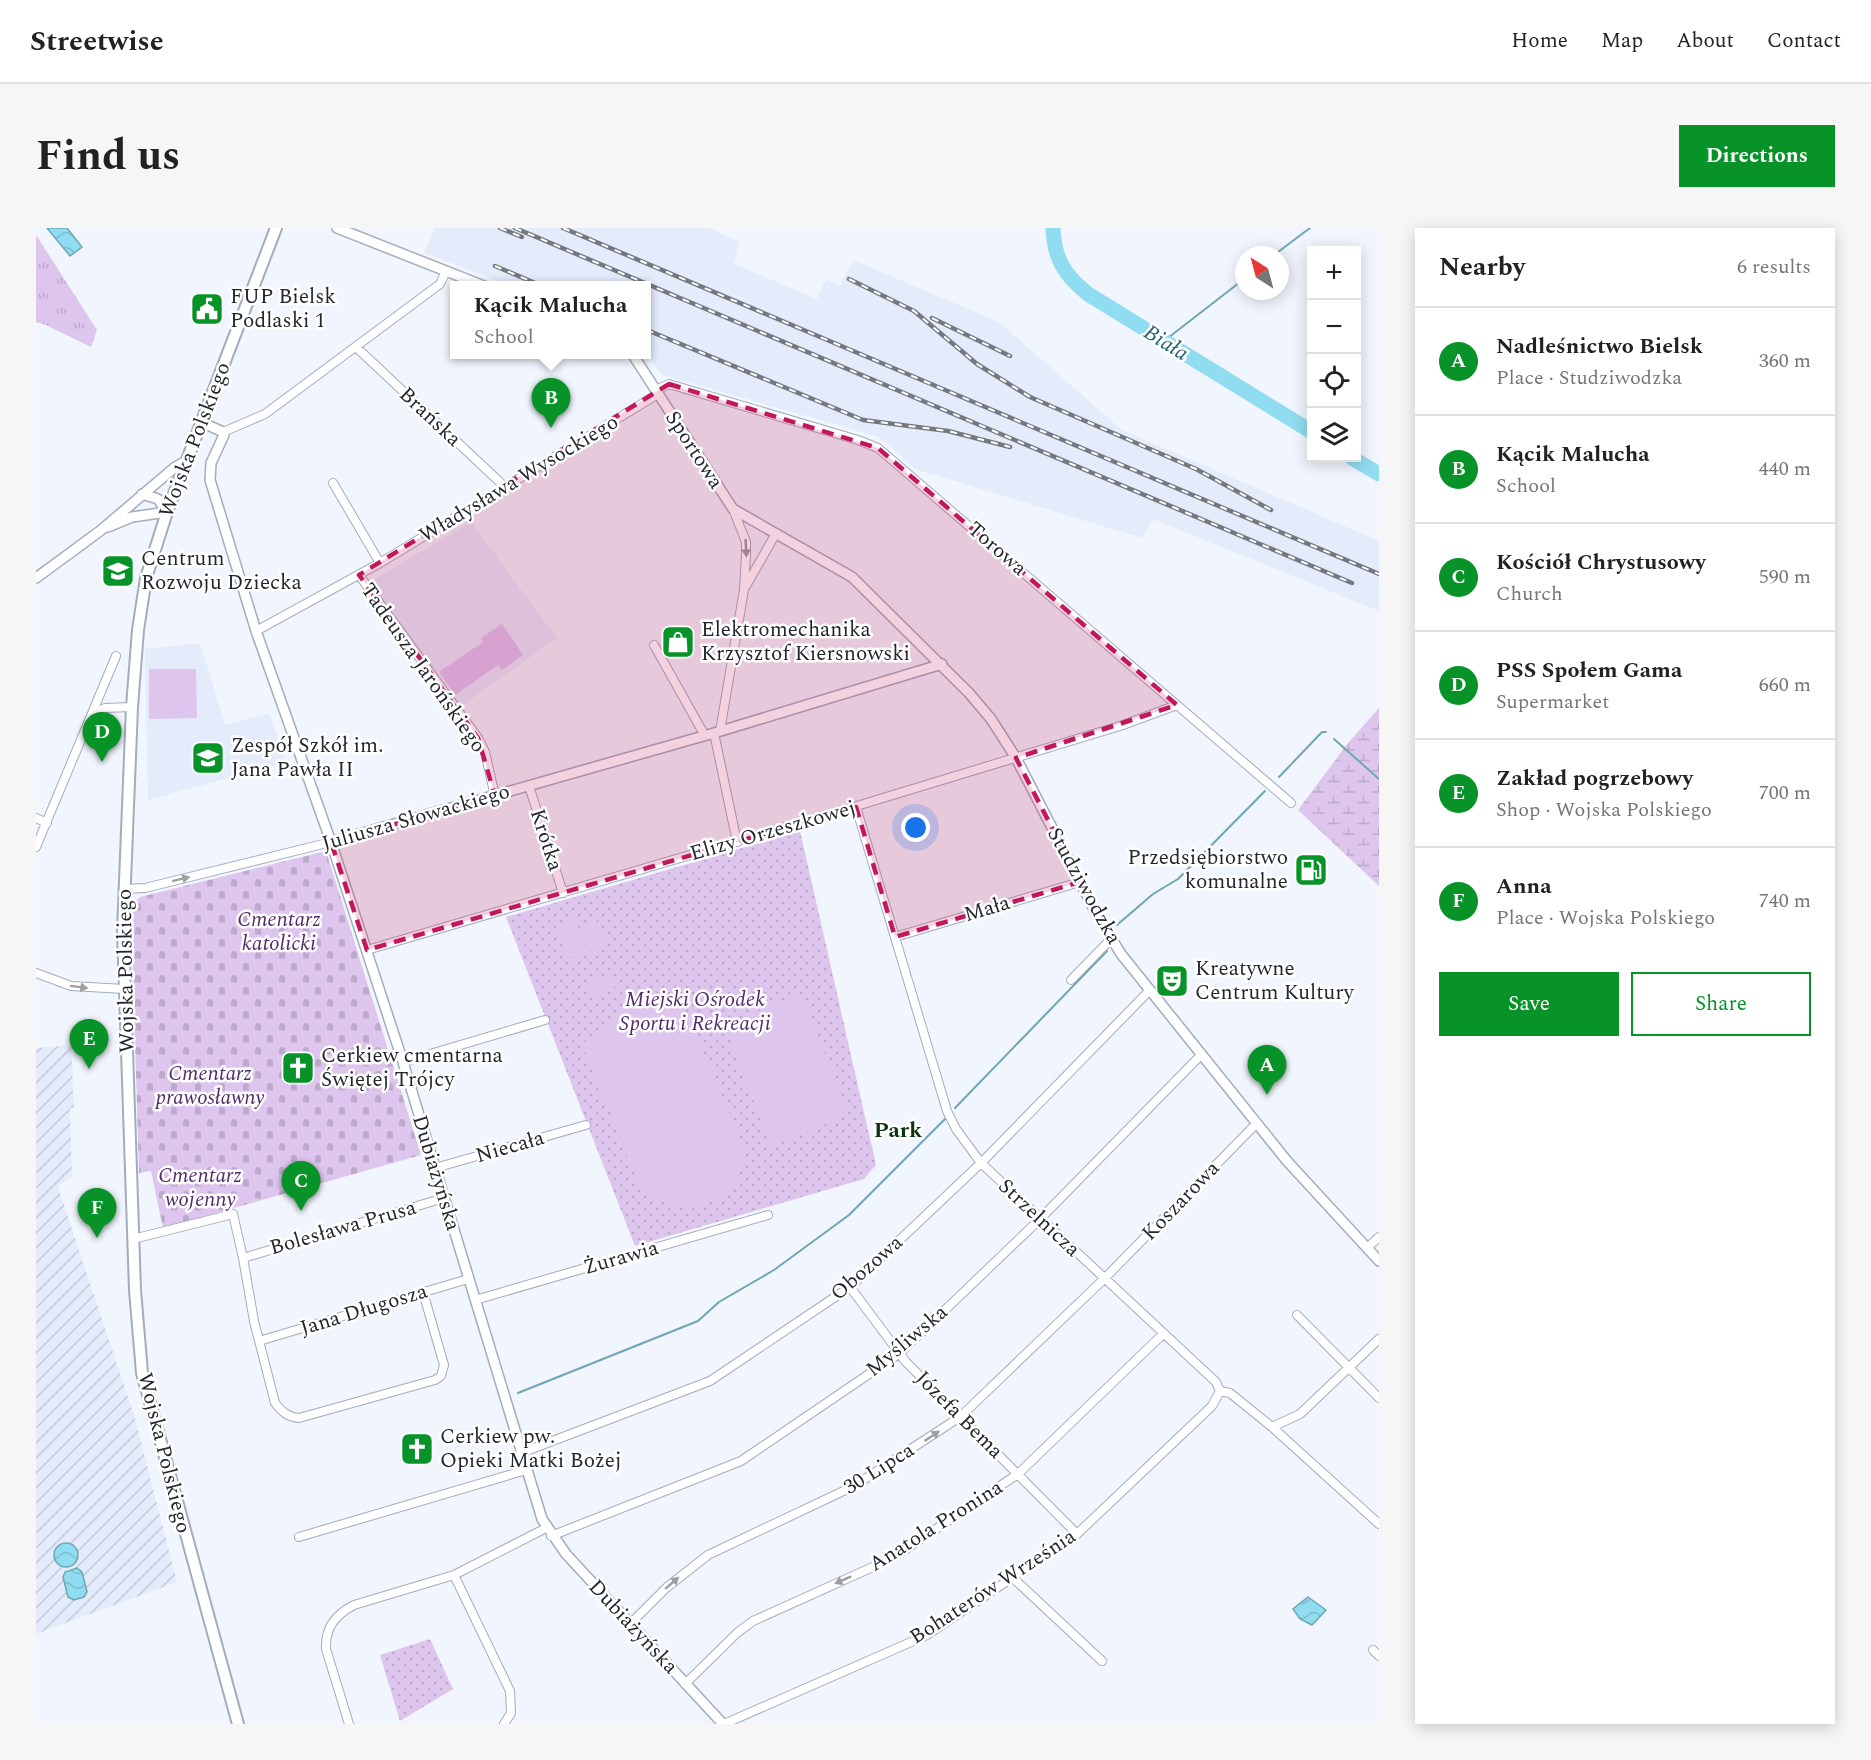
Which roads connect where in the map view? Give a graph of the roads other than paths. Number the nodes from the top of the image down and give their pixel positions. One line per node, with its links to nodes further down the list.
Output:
1 (276, 228): 8 (main road, Wojska Polskiego)
2 (337, 228): 3 (street)
3 (446, 271): 4 (street); 5 (street)
4 (473, 281)
5 (356, 347): 9 (street); 12 (street, Brańska)
6 (636, 359): 7 (street, Sportowa)
7 (657, 392): 12 (street, Władysława Wysockiego); 14 (street, Sportowa); 28 (street, Torowa)
8 (201, 422): 9 (street); 10 (main road, Wojska Polskiego)
9 (223, 432): 24 (street, Dubiażyńska)
10 (186, 461): 13 (street); 15 (main road, Wojska Polskiego)
11 (333, 483): 20 (street)
12 (505, 487): 20 (street, Władysława Wysockiego)
13 (142, 495): 15 (street); 17 (street)
14 (734, 509): 19 (street, Sportowa); 23 (street, Sportowa, one-way to 23)
15 (167, 512): 16 (street); 18 (main road, Wojska Polskiego)
16 (147, 516): 17 (street); 18 (street)
17 (100, 531): 22 (street)
18 (160, 531): 29 (main road, Wojska Polskiego)
19 (775, 535): 23 (street, Sportowa); 27 (street, Studziwodzka)
20 (380, 563): 21 (street, Władysława Wysockiego)
21 (359, 575): 24 (street, Władysława Wysockiego); 34 (street, Tadeusza Jarońskiego)
22 (36, 578)
23 (744, 590): 31 (street, Sportowa)
24 (256, 631): 39 (street, Dubiażyńska)
25 (654, 645): 31 (street)
26 (116, 656): 30 (street)
27 (942, 664): 31 (street, Juliusza Słowackiego); 32 (street, Studziwodzka)
28 (1177, 705): 32 (street, Elizy Orzeszkowej); 35 (street, Torowa)
29 (132, 707): 30 (street); 43 (main road, Wojska Polskiego)
30 (94, 713): 38 (street)
31 (713, 733): 33 (street, Juliusza Słowackiego); 40 (street, Sportowa)
32 (1016, 758): 36 (street, Elizy Orzeszkowej); 42 (street, Studziwodzka)
33 (529, 786): 34 (street, Juliusza Słowackiego); 44 (street, Krótka)
34 (495, 796): 39 (street, Juliusza Słowackiego)
35 (1291, 803)
36 (856, 807): 40 (street, Elizy Orzeszkowej); 45 (street, Strzelnicza)
37 (36, 818): 38 (street)
38 (47, 823): 41 (street)
39 (331, 842): 43 (street, Juliusza Słowackiego, one-way to 39); 47 (street, Dubiażyńska)
40 (737, 842): 44 (street, Elizy Orzeszkowej)
41 (36, 847)
42 (1080, 882): 45 (street, Mała); 46 (street, Studziwodzka)
43 (124, 889): 50 (main road, Wojska Polskiego)
44 (563, 893): 47 (street, Elizy Orzeszkowej)
45 (895, 937): 57 (street, Strzelnicza)
46 (1111, 939): 49 (street); 51 (street, Studziwodzka)
47 (367, 950): 54 (street, Dubiażyńska)
48 (36, 973): 50 (street, one-way to 50)
49 (1071, 980)
50 (125, 989): 63 (main road, Wojska Polskiego)
51 (1149, 991): 53 (street, Studziwodzka); 57 (street, Obozowa)
52 (545, 1020): 54 (street)
53 (1201, 1055): 55 (street, Studziwodzka); 61 (street, Myśliwska)
54 (402, 1062): 58 (street, Dubiażyńska)
55 (1256, 1124): 64 (street, Studziwodzka); 68 (street, Koszarowa)
56 (586, 1125): 58 (street, Niecała)
57 (981, 1162): 61 (street, Strzelnicza); 69 (street, Obozowa)
58 (435, 1168): 59 (street, Dubiażyńska)
59 (444, 1198): 65 (street, Bolesława Prusa); 67 (street, Dubiażyńska)
60 (768, 1215): 71 (street, Żurawia)
61 (1040, 1219): 68 (street, Strzelnicza); 76 (street, Myśliwska)
62 (1379, 1237): 64 (street)
63 (133, 1239): 65 (street, Bolesława Prusa); 94 (main road, Wojska Polskiego)
64 (1367, 1248): 66 (street, Studziwodzka)
65 (243, 1258): 75 (street, Bolesława Prusa)
66 (1379, 1261)
67 (468, 1278): 70 (street, Jana Długosza); 71 (street, Dubiażyńska)
68 (1104, 1279): 73 (street, Strzelnicza); 80 (street, 30 Lipca)
69 (850, 1287): 76 (street, Józefa Bema); 82 (street, Obozowa)
70 (423, 1292): 75 (street, Jana Długosza); 75 (street, Bolesława Prusa)
71 (475, 1300): 82 (street, Dubiażyńska)
72 (1297, 1315): 77 (street)
73 (1163, 1334): 78 (street, Strzelnicza); 84 (street, Anatola Pronina)
74 (1379, 1339): 77 (street)
75 (259, 1341)
76 (900, 1353): 80 (street, Józefa Bema); 86 (street, Myśliwska)
77 (1349, 1367): 79 (street); 81 (street)
78 (1220, 1391): 81 (street, Strzelnicza); 87 (street, Bohaterów Września)
79 (1379, 1398)
80 (960, 1417): 84 (street, Józefa Bema); 91 (street, 30 Lipca, one-way to 80)
81 (1272, 1427): 85 (street, Strzelnicza)
82 (521, 1453): 83 (street, Dubiażyńska)
83 (526, 1470): 86 (street, Dubiażyńska); 88 (street)
84 (1018, 1474): 87 (street, Józefa Bema); 93 (street, Anatola Pronina, one-way to 93)
85 (1379, 1524)
86 (548, 1532): 89 (street, Myśliwska); 91 (street, Dubiażyńska)
87 (1077, 1534): 90 (street, Bohaterów Września)
88 (299, 1537)
89 (454, 1575): 95 (street, Myśliwska); 96 (street)
90 (1012, 1578): 92 (street); 97 (street, Bohaterów Września)
91 (630, 1624): 93 (street, Dubiażyńska)
92 (1101, 1661)
93 (685, 1684): 97 (street, Dubiażyńska)
94 (238, 1724)
95 (349, 1724)
96 (504, 1724)
97 (723, 1724)

